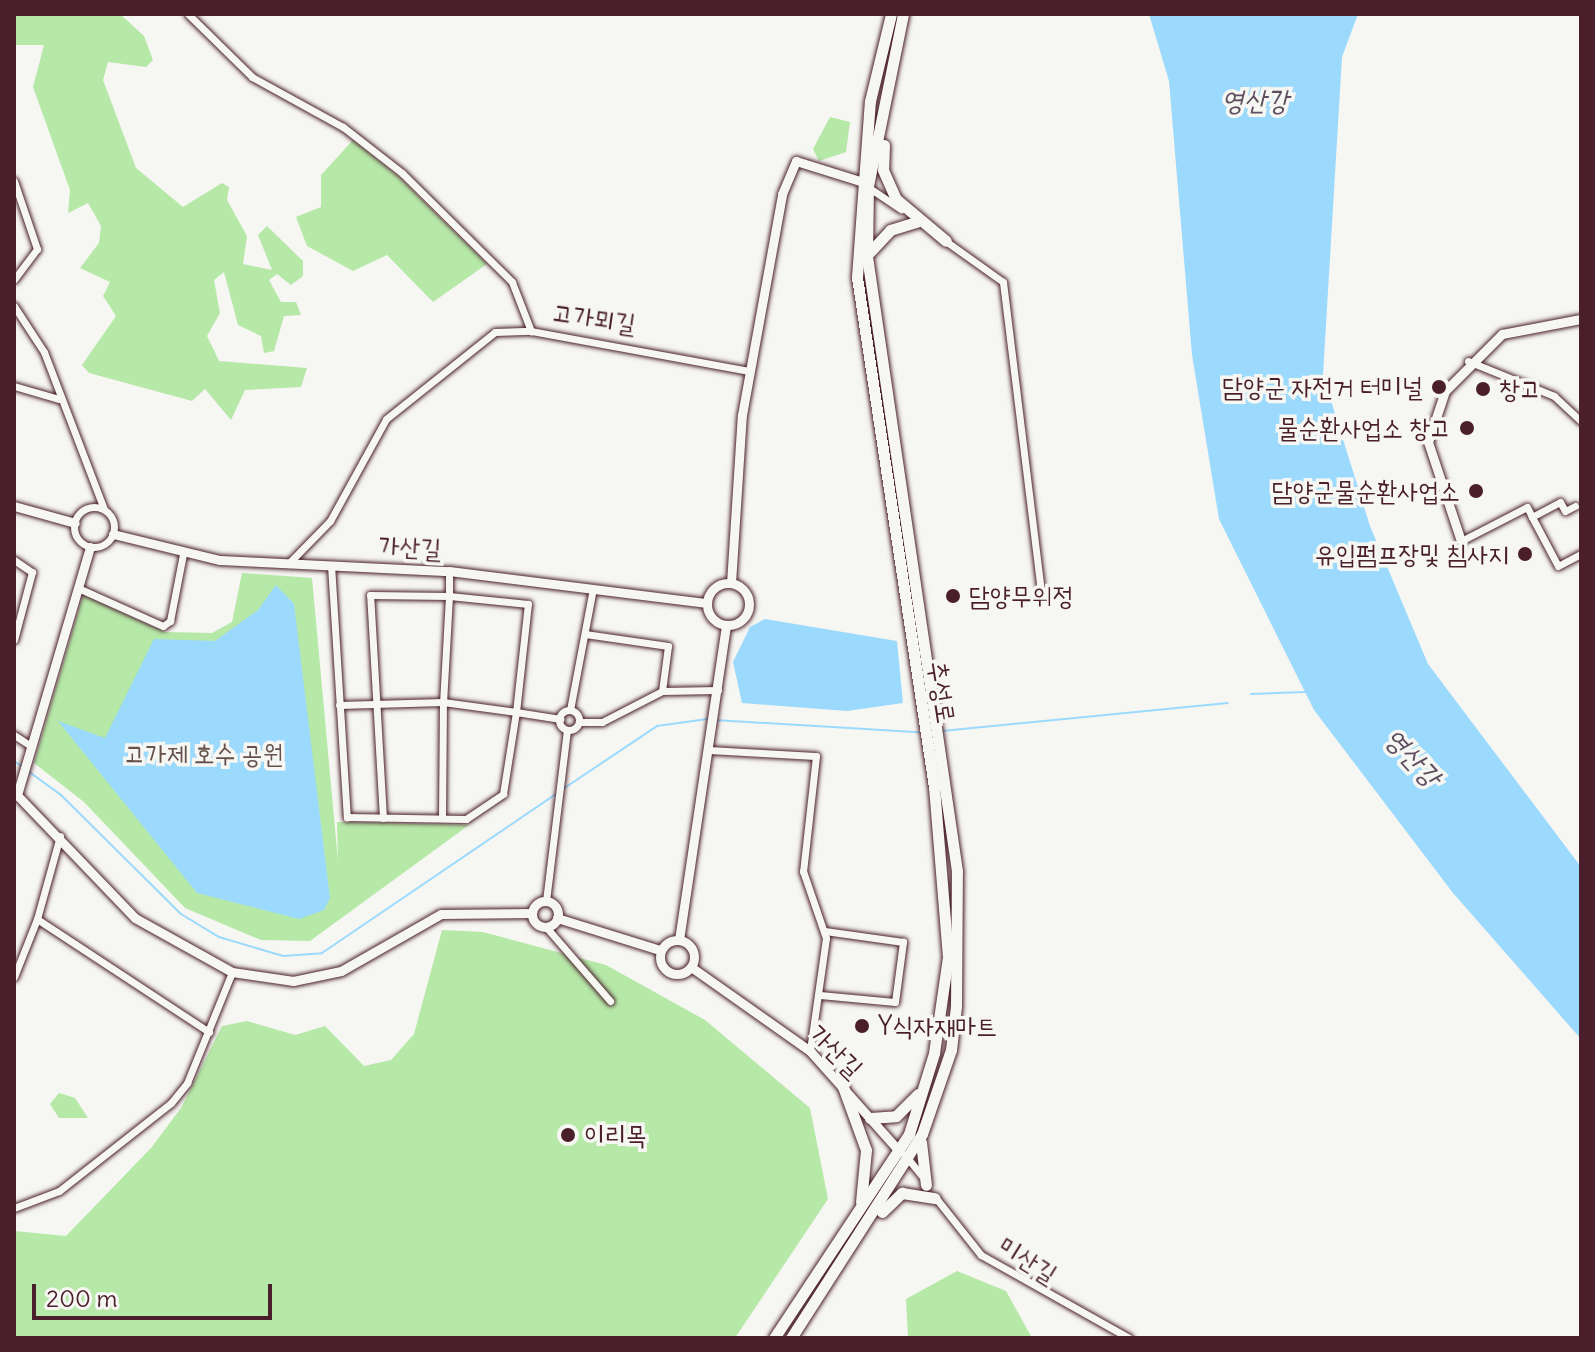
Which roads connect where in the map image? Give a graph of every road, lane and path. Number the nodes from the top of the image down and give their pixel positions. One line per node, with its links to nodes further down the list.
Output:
1 (188, 14): 15 (street, 고가뫼길)
2 (891, 14): 6 (main road, 추성로)
3 (903, 14): 4 (main road, 추성로)
4 (898, 35): 6 (main road, 추성로); 8 (main road)
5 (14, 181): 10 (street)
6 (864, 184): 7 (street); 9 (main road, 추성로); 17 (street); 51 (main road, 추성로)
7 (917, 222): 8 (street); 9 (main road)
8 (946, 241): 38 (street)
9 (867, 256): 51 (main road, 추성로)
10 (14, 279)
11 (14, 306): 14 (street)
12 (1581, 319): 16 (street)
13 (14, 324): 14 (street)
14 (24, 324): 19 (street)
15 (531, 331): 17 (street, 고가뫼길); 32 (street)
16 (1468, 361): 20 (street); 27 (street)
17 (748, 371): 35 (street)
18 (14, 386): 19 (street)
19 (59, 399): 23 (street)
20 (1581, 421)
21 (14, 506): 25 (street)
22 (1575, 506): 24 (street)
23 (104, 509): 25 (street); 26 (street)
24 (1532, 517): 27 (street); 30 (street)
25 (75, 523): 28 (street)
26 (113, 534): 28 (street); 29 (street, 가산길)
27 (1461, 541)
28 (90, 547): 36 (street)
29 (183, 554): 32 (street, 가산길); 36 (street)
30 (1581, 555)
31 (14, 560): 43 (street)
32 (288, 564): 33 (street, 가산길)
33 (331, 565): 34 (street, 가산길); 48 (street)
34 (449, 571): 37 (street, 가산길); 39 (street)
35 (731, 583): 40 (street); 41 (street)
36 (78, 588): 56 (street)
37 (593, 588): 40 (street, 가산길); 42 (street)
38 (1041, 591)
39 (449, 596): 46 (street); 47 (street); 50 (street)
40 (707, 603): 41 (street)
41 (726, 625): 44 (street)
42 (585, 634): 45 (street); 49 (street)
43 (14, 640)
44 (718, 690): 45 (street); 57 (street)
45 (662, 691): 53 (street)
46 (443, 702): 47 (street); 50 (street); 61 (street)
47 (377, 704): 48 (street); 60 (street)
48 (339, 705): 60 (street)
49 (570, 710): 52 (street); 53 (street)
50 (516, 712): 52 (street); 61 (street)
51 (928, 715): 58 (main road, 추성로)
52 (560, 719): 54 (street)
53 (580, 722): 54 (street)
54 (567, 730): 63 (street)
55 (14, 735): 56 (street)
56 (30, 750): 59 (street)
57 (708, 750): 68 (street); 69 (street)
58 (934, 751): 79 (main road, 추성로); 81 (main road, 추성로)
59 (16, 794): 62 (street)
60 (383, 818): 61 (street)
61 (442, 818)
62 (60, 834): 66 (street); 72 (street)
63 (546, 901): 64 (street); 65 (street)
64 (532, 913): 67 (street); 72 (street)
65 (557, 918): 67 (street); 70 (street)
66 (37, 919): 73 (street); 76 (street)
67 (546, 927): 75 (street)
68 (825, 931): 74 (street); 74 (street)
69 (679, 940): 70 (street); 71 (street)
70 (660, 950): 71 (street, 가산길)
71 (691, 967): 77 (street, 가산길)
72 (232, 972): 76 (street)
73 (14, 977)
74 (820, 995): 77 (street)
75 (610, 1001)
76 (209, 1032): 85 (street)
77 (810, 1051): 78 (street, 가산길)
78 (842, 1084): 80 (street, 가산길); 86 (main road)
79 (923, 1087): 80 (main road); 82 (main road, 추성로)
80 (870, 1118): 82 (street, 가산길)
81 (922, 1134): 82 (main road, 추성로); 83 (main road)
82 (905, 1155): 83 (street, 미산길); 86 (main road, 추성로); 87 (main road, 추성로)
83 (926, 1185): 84 (street, 미산길)
84 (935, 1198): 87 (main road); 90 (street, 미산길)
85 (14, 1208)
86 (854, 1221): 88 (main road, 추성로)
87 (870, 1223): 89 (main road, 추성로)
88 (774, 1338)
89 (791, 1338)
90 (1129, 1338)

